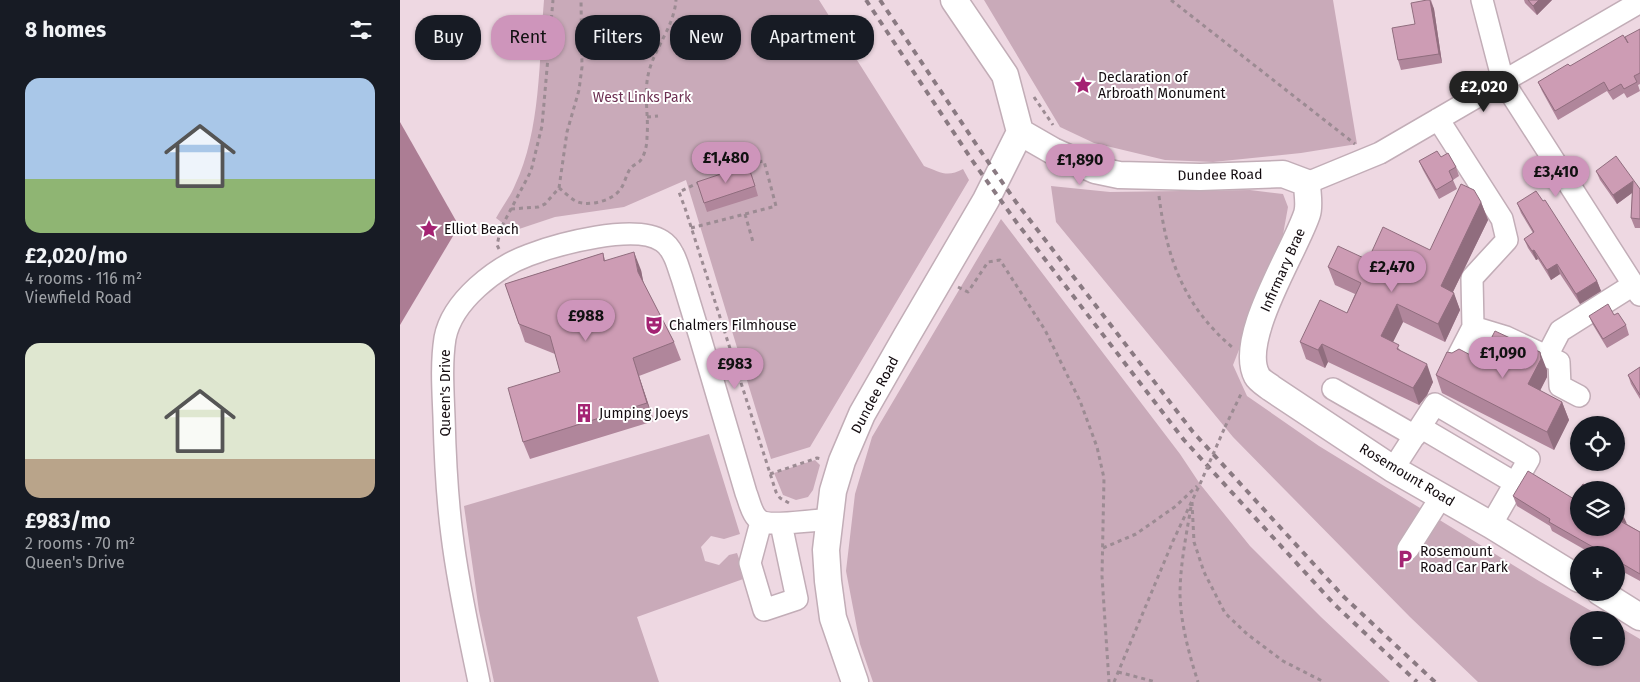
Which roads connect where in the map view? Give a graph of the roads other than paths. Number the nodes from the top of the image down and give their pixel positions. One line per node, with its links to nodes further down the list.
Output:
1 (954, 0): 6 (main road)
2 (1482, 0): 4 (street)
3 (1640, 2): 4 (street)
4 (1503, 81): 5 (street); 8 (street)
5 (1438, 119): 7 (street); 9 (street)
6 (1020, 132): 7 (main road, Dundee Road); 18 (main road, Dundee Road)
7 (1307, 183): 12 (main road, Infirmary Brae)
8 (1637, 290): 10 (street)
9 (1473, 327): 10 (street); 11 (street)
10 (1547, 356): 14 (street)
11 (1457, 358)
12 (1254, 366): 16 (main road, Rosemount Road)
13 (1333, 389): 15 (street)
14 (1578, 396)
15 (1418, 431): 16 (street); 19 (street)
16 (1393, 468): 17 (main road, Rosemount Road)
17 (1441, 496): 19 (main road, Rosemount Road); 20 (street)
18 (829, 520): 24 (street, Queen's Drive); 25 (main road, Dundee Road)
19 (1491, 525): 21 (main road, Rosemount Road)
20 (1408, 548)
21 (1570, 573)
22 (1614, 601): 23 (main road)
23 (1640, 617)
24 (479, 682)
25 (855, 682)

